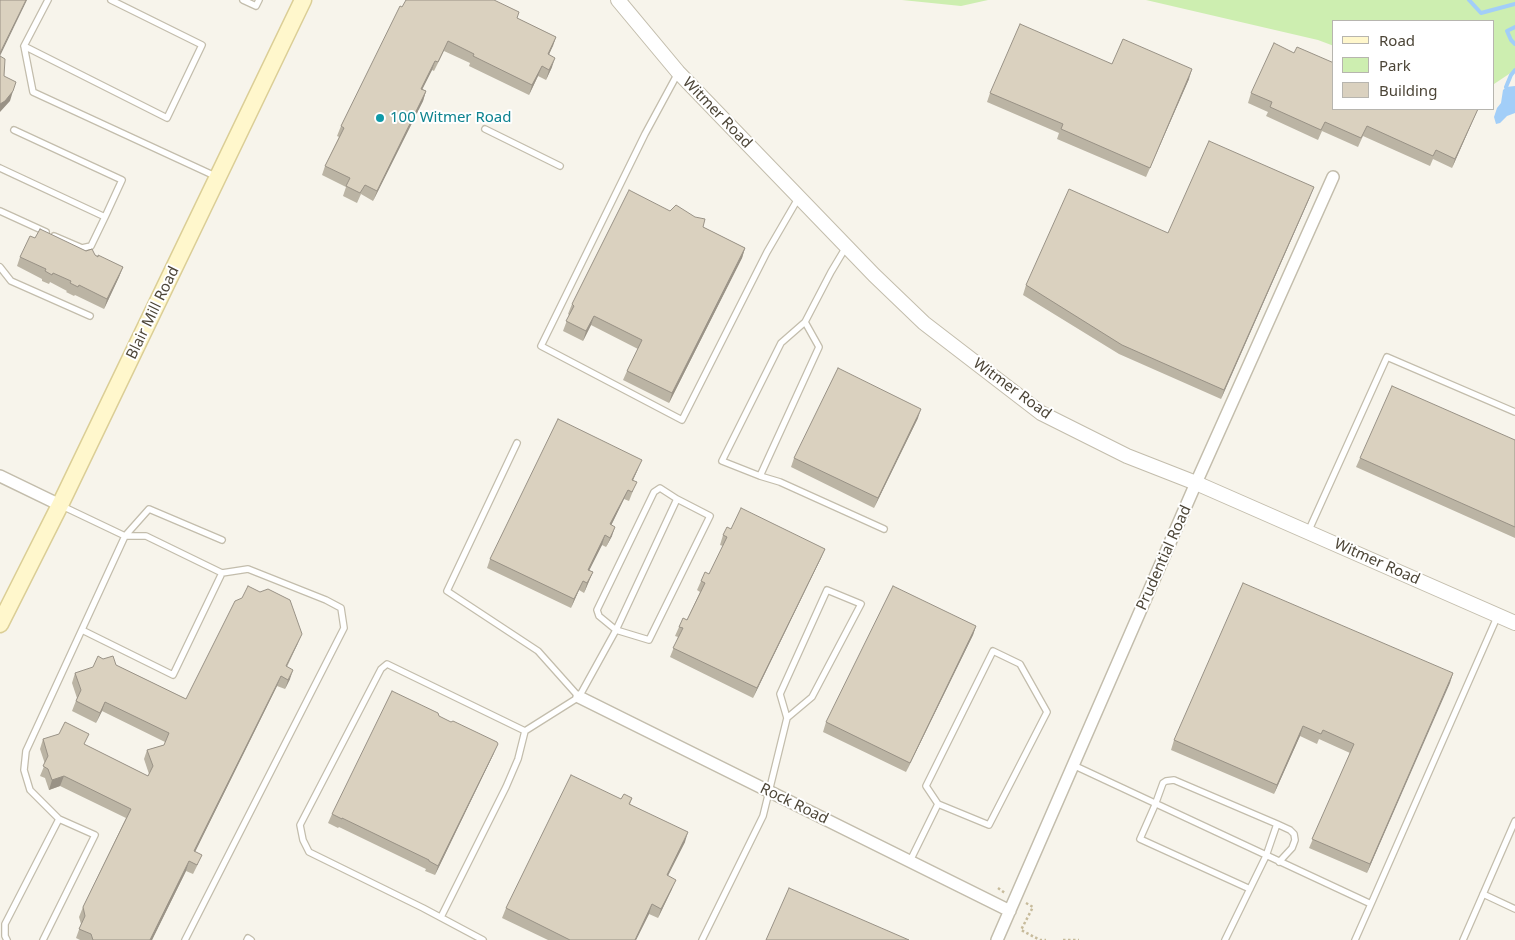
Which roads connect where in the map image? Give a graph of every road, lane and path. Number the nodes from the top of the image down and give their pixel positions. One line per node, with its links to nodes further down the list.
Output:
1 (48, 0): 7 (lane)
2 (111, 0): 7 (lane)
3 (243, 0): 4 (lane)
4 (259, 0)
5 (303, 0): 14 (main road, Blair Mill Road)
6 (618, 0): 8 (street, Witmer Road)
7 (24, 46): 14 (lane)
8 (678, 72): 15 (street, Witmer Road); 15 (lane)
9 (485, 129): 11 (lane)
10 (14, 130): 17 (lane)
11 (560, 166)
12 (0, 168): 17 (lane)
13 (1333, 177): 26 (street, Prudential Road)
14 (218, 178): 28 (main road, Blair Mill Road)
15 (799, 198): 18 (street, Witmer Road)
16 (0, 211): 17 (lane)
17 (105, 217)
18 (846, 247): 21 (lane); 26 (street, Witmer Road)
19 (0, 267): 20 (lane)
20 (90, 316)
21 (805, 322): 25 (lane); 25 (lane)
22 (1515, 412): 30 (lane)
23 (517, 443): 39 (lane)
24 (0, 476): 28 (street)
25 (760, 476): 29 (lane)
26 (1196, 483): 30 (street, Witmer Road); 42 (street, Prudential Road)
27 (677, 499): 38 (lane); 38 (lane); 38 (lane)
28 (60, 505): 31 (lane); 36 (main road, Blair Mill Road)
29 (884, 529)
30 (1308, 532): 34 (street, Witmer Road)
31 (126, 536): 32 (lane); 33 (lane); 37 (lane)
32 (222, 540)
33 (222, 573): 37 (lane); 61 (lane)
34 (1498, 615): 35 (street, Witmer Road); 54 (lane)
35 (1515, 623)
36 (0, 624)
37 (82, 630): 46 (lane)
38 (616, 630): 39 (lane)
39 (579, 697): 41 (lane); 43 (street, Rock Road)
40 (787, 718): 40 (lane); 43 (lane)
41 (525, 731): 58 (lane); 58 (lane)
42 (1073, 765): 45 (lane); 57 (street, Prudential Road)
43 (768, 791): 50 (street, Rock Road); 65 (lane)
44 (938, 804): 44 (lane); 50 (lane)
45 (1155, 805): 48 (lane); 49 (lane); 52 (lane)
46 (59, 819): 59 (lane); 60 (lane)
47 (1515, 821): 53 (lane)
48 (1277, 824): 49 (lane); 51 (lane)
49 (1266, 856): 51 (lane); 52 (lane)
50 (910, 861): 57 (street, Rock Road)
51 (1279, 862): 54 (lane)
52 (1250, 889): 70 (lane)
53 (1483, 894): 56 (lane); 72 (lane)
54 (1371, 904): 71 (lane)
55 (1033, 907): 67 (path)
56 (1515, 909)
57 (1010, 911): 66 (street, Prudential Road)
58 (441, 917): 64 (lane)
59 (7, 940)
60 (43, 940)
61 (185, 940)
62 (247, 940): 63 (lane)
63 (251, 940)
64 (483, 940)
65 (702, 940)
66 (997, 940)
67 (1046, 940)
68 (1063, 940): 69 (path)
69 (1079, 940)
70 (1225, 940)
71 (1355, 940)
72 (1463, 940)

